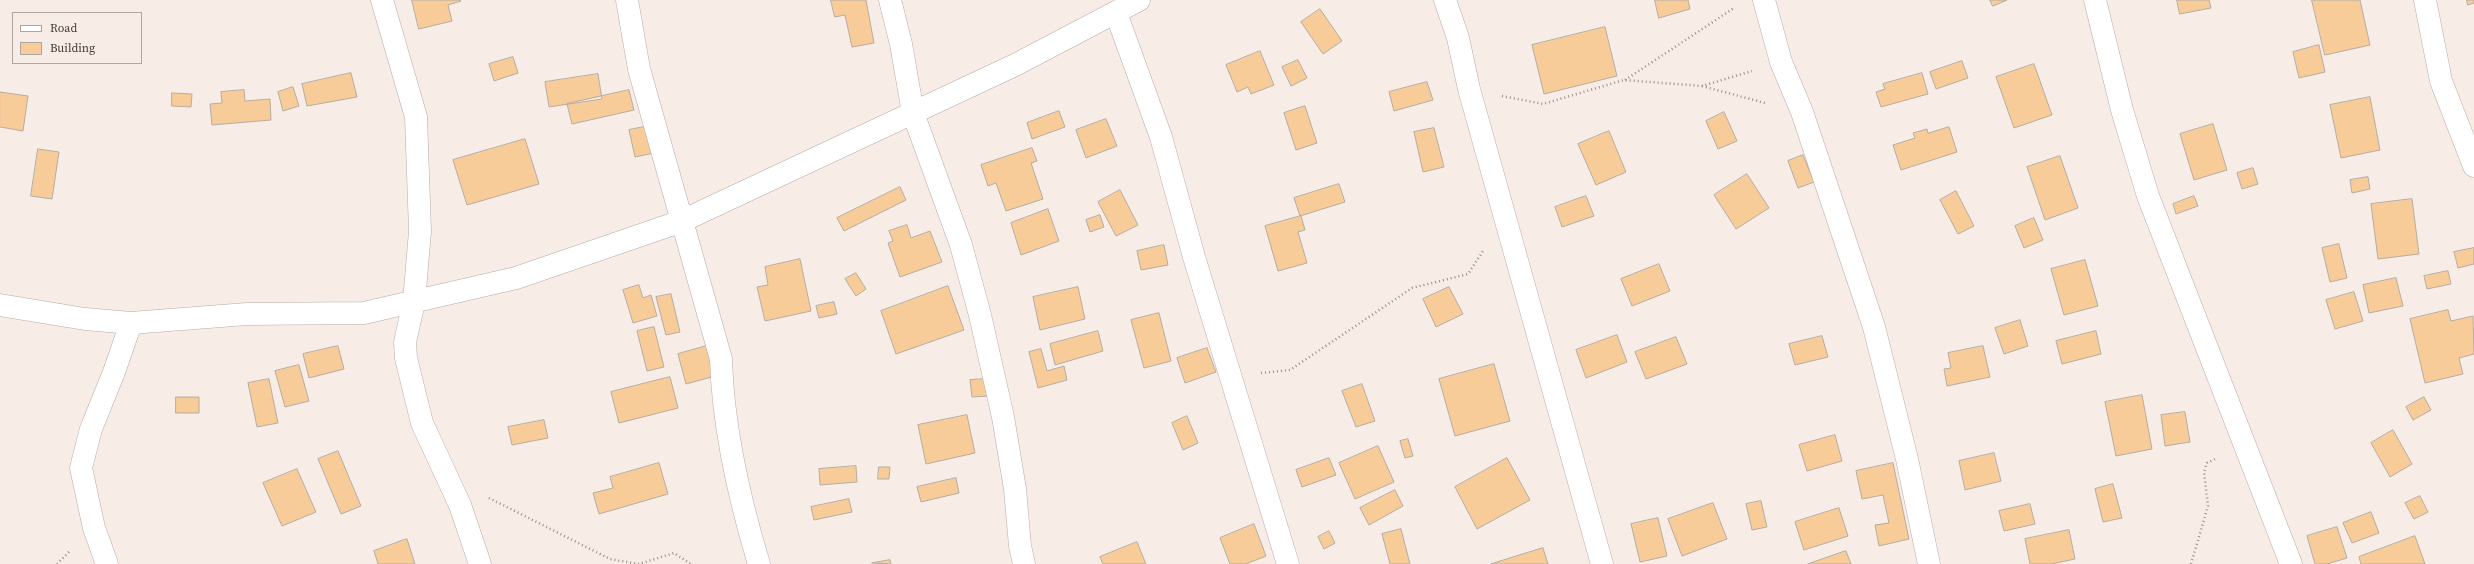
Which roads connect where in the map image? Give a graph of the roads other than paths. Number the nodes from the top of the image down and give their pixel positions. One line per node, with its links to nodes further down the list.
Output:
1 (382, 0): 13 (street)
2 (627, 0): 12 (street)
3 (890, 0): 10 (street)
4 (1139, 0): 9 (street)
5 (1445, 0): 21 (street)
6 (1764, 0): 22 (street)
7 (2095, 0): 23 (street)
8 (2425, 0): 11 (street)
9 (1116, 13): 10 (street); 20 (street)
10 (913, 113): 12 (street); 19 (street)
11 (2474, 166)
12 (682, 221): 13 (street); 18 (street)
13 (414, 302): 15 (street); 17 (street)
14 (0, 305): 15 (street)
15 (131, 323): 16 (street)
16 (107, 564)
17 (480, 564)
18 (759, 564)
19 (1024, 564)
20 (1288, 564)
21 (1602, 564)
22 (1929, 564)
23 (2291, 564)

